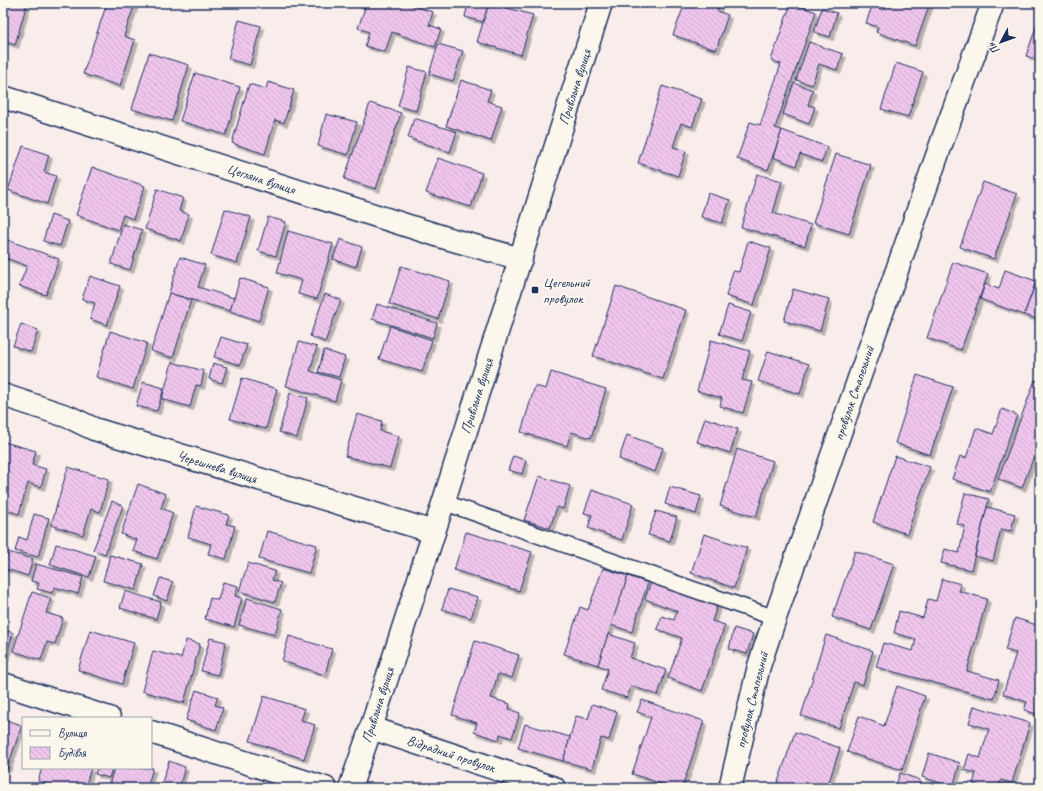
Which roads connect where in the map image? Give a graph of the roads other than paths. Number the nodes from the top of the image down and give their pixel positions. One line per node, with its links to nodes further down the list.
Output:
1 (601, 3): 4 (street, Привільна вулиця)
2 (993, 3): 8 (street, провулок Стапельний)
3 (3, 97): 4 (street, Цегляна вулиця)
4 (521, 258): 6 (street, Привільна вулиця)
5 (3, 395): 7 (street, Черешнева вулиця)
6 (443, 502): 7 (street, Привільна вулиця); 8 (lane)
7 (434, 532): 11 (street, Привільна вулиця)
8 (775, 618): 16 (street, провулок Стапельний)
9 (3, 684): 10 (street)
10 (106, 717)
11 (371, 728): 14 (street, Привільна вулиця); 15 (street, Відрадний провулок)
12 (152, 732): 13 (street)
13 (325, 788)
14 (350, 788)
15 (554, 788)
16 (730, 788)

